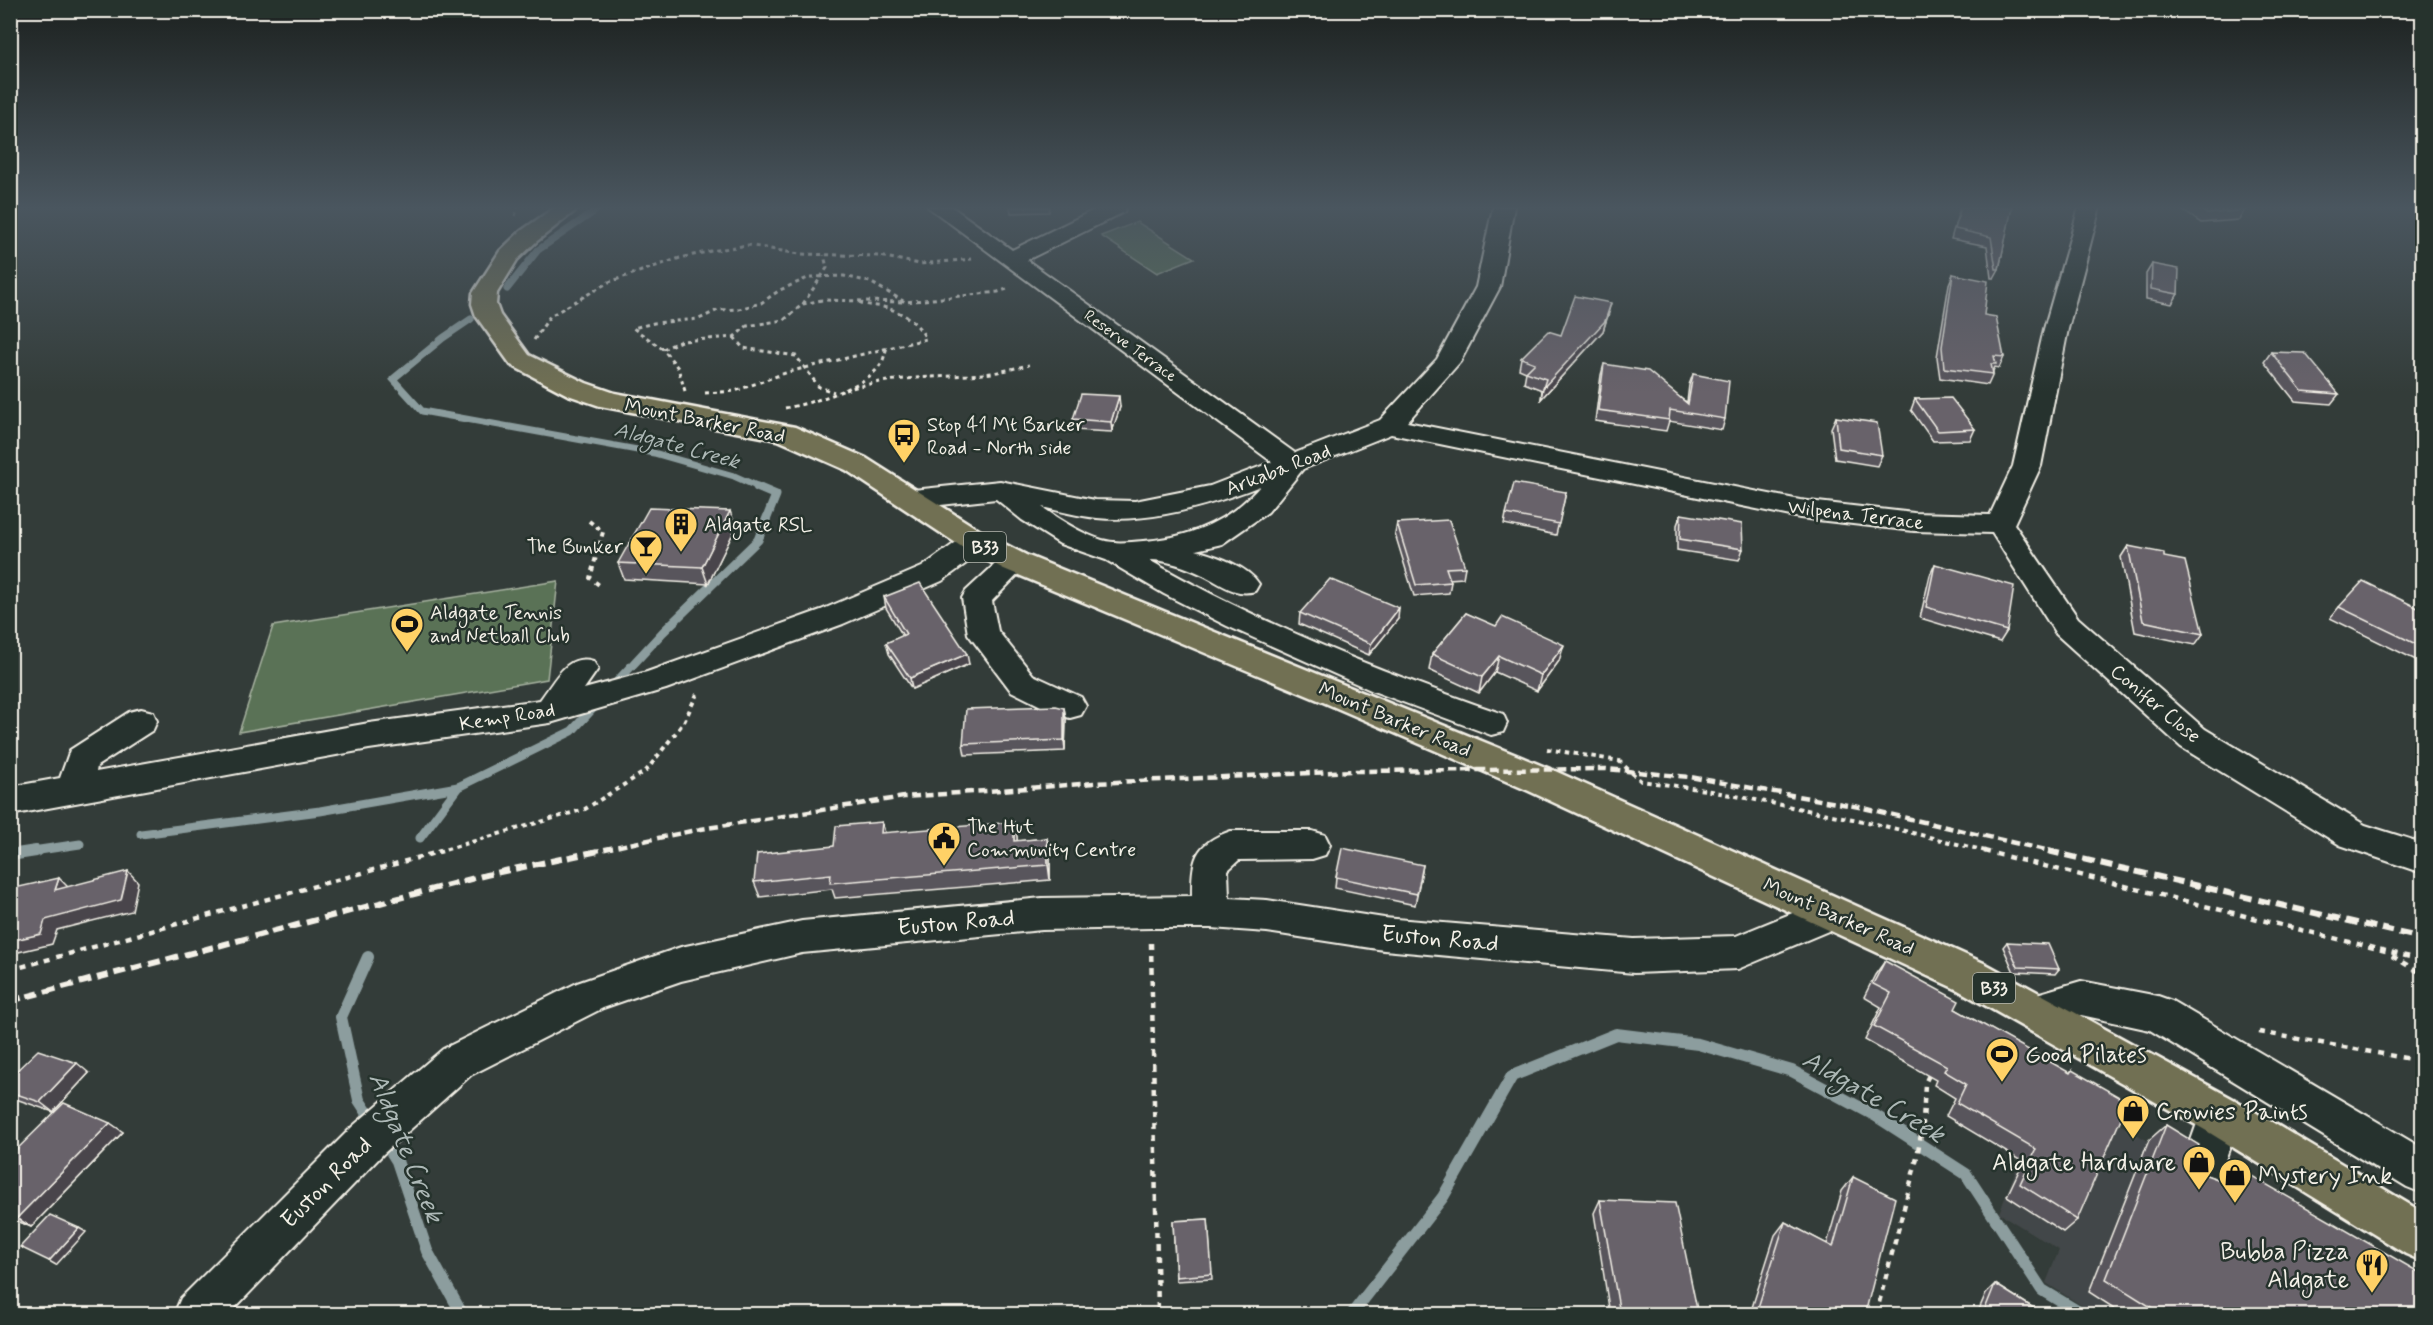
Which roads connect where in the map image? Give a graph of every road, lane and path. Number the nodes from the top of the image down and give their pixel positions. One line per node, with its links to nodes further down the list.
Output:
1 (500, 269): 15 (main road, Mount Barker Road / B33)
2 (648, 269): 15 (path)
3 (827, 269): 7 (path)
4 (1026, 269): 8 (street, Reserve Terrace)
5 (1492, 269): 23 (street, Arkaba Road)
6 (2073, 269): 28 (street)
7 (823, 277): 10 (path); 11 (path); 14 (path)
8 (1040, 279): 10 (path); 24 (street, Reserve Terrace)
9 (857, 301): 10 (path); 11 (path); 13 (path)
10 (905, 302)
11 (803, 304): 12 (path)
12 (734, 337): 14 (path); 17 (path)
13 (886, 347): 17 (path); 18 (path)
14 (663, 349): 19 (path)
15 (520, 360): 22 (main road, Mount Barker Road / B33)
16 (1029, 365): 18 (path)
17 (807, 368): 18 (path); 19 (path)
18 (836, 392): 21 (path)
19 (688, 394): 20 (path); 22 (path)
20 (677, 395)
21 (777, 408)
22 (714, 419): 26 (main road, Mount Barker Road / B33)
23 (1389, 426): 24 (street, Arkaba Road); 28 (street, Wilpena Terrace)
24 (1293, 464): 25 (street, Arkaba Road); 30 (street)
25 (1000, 490): 26 (street, Arkaba Road); 31 (street)
26 (913, 499): 29 (main road, Mount Barker Road / B33)
27 (589, 521): 34 (path)
28 (2000, 524): 45 (street, Conifer Close)
29 (976, 542): 32 (main road, Mount Barker Road / B33); 35 (street, Kemp Road)
30 (1157, 551): 31 (street); 33 (street)
31 (1114, 552): 40 (street)
32 (1015, 562): 37 (street); 48 (main road, Mount Barker Road / B33)
33 (1244, 584)
34 (602, 587)
35 (713, 660): 38 (street, Kemp Road); 51 (path)
36 (582, 669): 38 (street)
37 (1070, 706)
38 (550, 711): 42 (street, Kemp Road)
39 (141, 721): 42 (street)
40 (1491, 723)
41 (1541, 748): 49 (path)
42 (75, 789): 43 (street, Kemp Road)
43 (10, 801)
44 (1312, 845): 47 (street)
45 (2422, 858)
46 (1151, 912): 47 (street, Euston Road); 61 (street, Euston Road); 62 (path)
47 (1211, 912): 48 (street, Euston Road)
48 (1832, 913): 53 (main road, Mount Barker Road / B33)
49 (2388, 953): 50 (path); 52 (path)
50 (2422, 960)
51 (10, 970)
52 (2422, 974)
53 (2037, 1011): 57 (main road, Mount Barker Road / B33); 59 (street)
54 (2256, 1032): 55 (path)
55 (2422, 1061)
56 (1934, 1064): 63 (path)
57 (2220, 1115): 58 (street); 60 (main road, Mount Barker Road / B33)
58 (2201, 1171)
59 (2422, 1172)
60 (2422, 1238)
61 (197, 1314)
62 (1158, 1314)
63 (1876, 1314)

